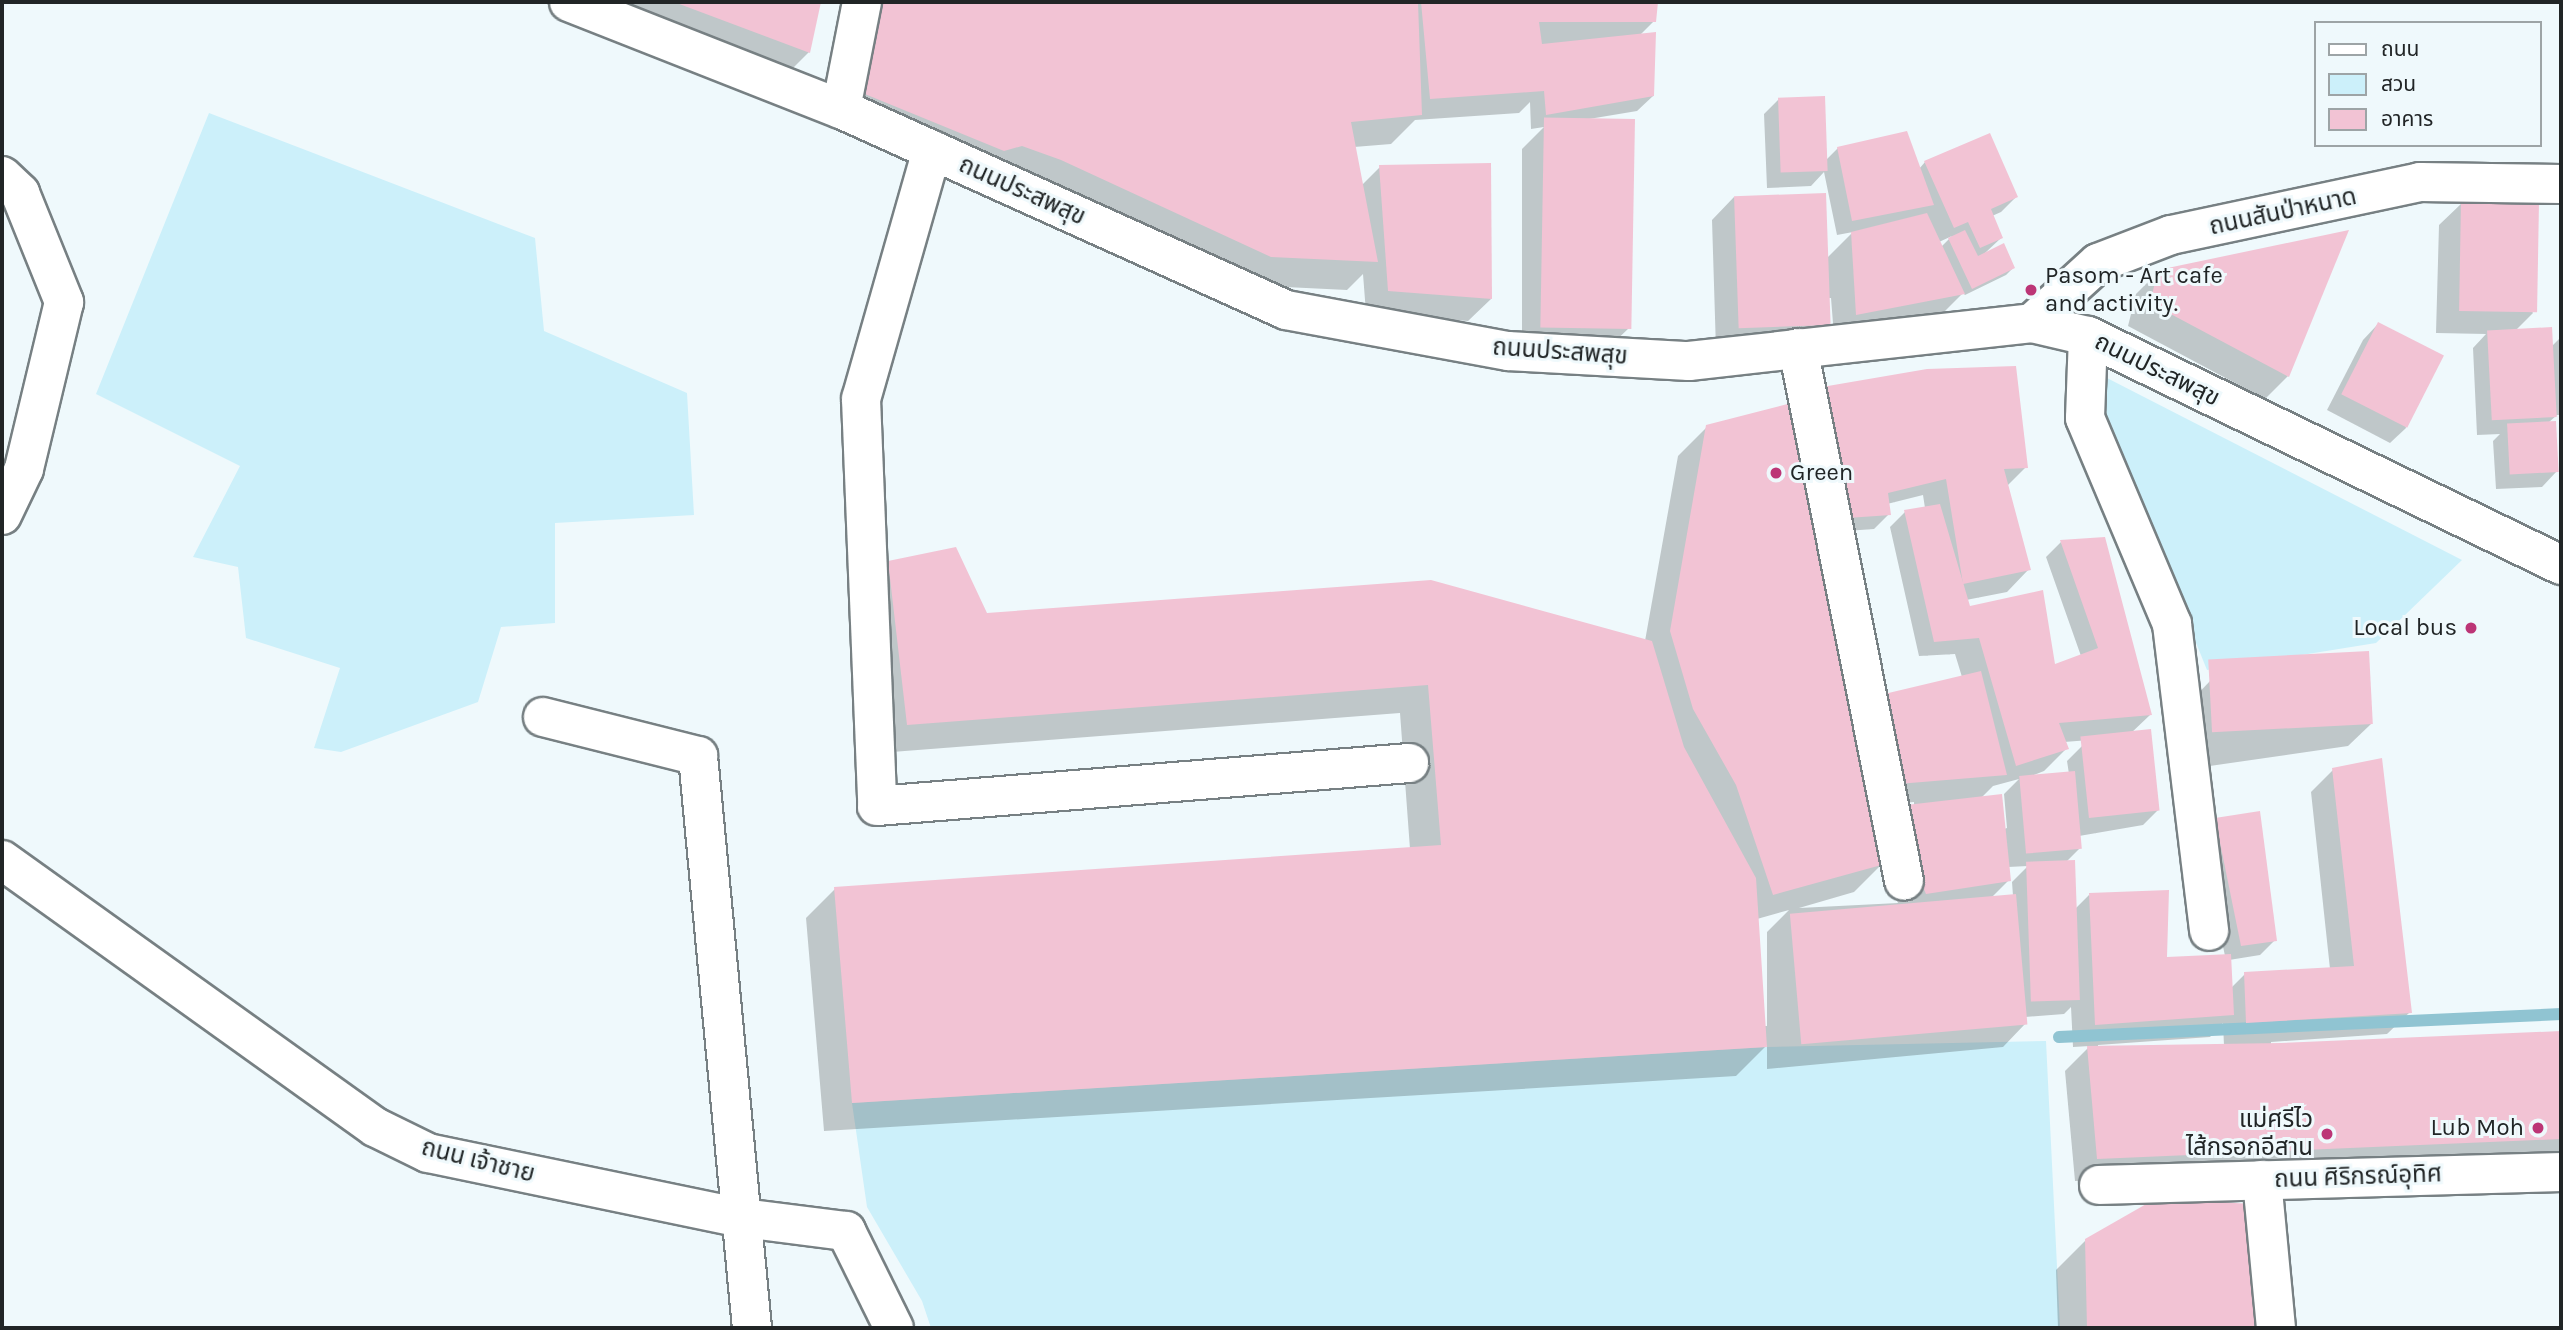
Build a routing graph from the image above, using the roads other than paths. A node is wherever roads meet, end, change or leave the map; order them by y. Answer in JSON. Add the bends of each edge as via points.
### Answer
{"nodes":[{"id":1,"x":569,"y":2,"type":"edge"},
{"id":2,"x":862,"y":2,"type":"edge"},
{"id":3,"x":841,"y":109,"type":"junction"},
{"id":4,"x":932,"y":150,"type":"junction"},
{"id":5,"x":2,"y":176,"type":"edge"},
{"id":6,"x":2561,"y":184,"type":"edge"},
{"id":7,"x":2032,"y":323,"type":"junction"},
{"id":8,"x":2088,"y":336,"type":"junction"},
{"id":9,"x":1798,"y":348,"type":"junction"},
{"id":10,"x":2,"y":515,"type":"edge"},
{"id":11,"x":2561,"y":565,"type":"edge"},
{"id":12,"x":543,"y":717,"type":"dead end"},
{"id":13,"x":1409,"y":763,"type":"dead end"},
{"id":14,"x":2,"y":860,"type":"edge"},
{"id":15,"x":1904,"y":881,"type":"dead end"},
{"id":16,"x":2209,"y":931,"type":"dead end"},
{"id":17,"x":2561,"y":1172,"type":"edge"},
{"id":18,"x":2262,"y":1180,"type":"junction"},
{"id":19,"x":2099,"y":1185,"type":"dead end"},
{"id":20,"x":743,"y":1218,"type":"junction"},
{"id":21,"x":752,"y":1328,"type":"edge"},
{"id":22,"x":894,"y":1328,"type":"edge"},
{"id":23,"x":2276,"y":1328,"type":"edge"}],
"edges":[{"from":1,"to":3,"type":"street","name":"ถนนประสพสุข"},
{"from":2,"to":3,"type":"street"},
{"from":3,"to":4,"type":"street","name":"ถนนประสพสุข"},
{"from":4,"to":9,"type":"street","name":"ถนนประสพสุข","via":[[1286,310],[1508,351],[1689,361]]},
{"from":4,"to":13,"type":"street","via":[[861,399],[877,806]]},
{"from":5,"to":10,"type":"street","via":[[20,193],[64,302],[24,469]]},
{"from":6,"to":7,"type":"street","name":"ถนนสันป่าหนาด","via":[[2420,182],[2171,235],[2098,262]]},
{"from":7,"to":8,"type":"street","name":"ถนนประสพสุข"},
{"from":7,"to":9,"type":"street","name":"ถนนประสพสุข"},
{"from":8,"to":11,"type":"street","name":"ถนนประสพสุข"},
{"from":8,"to":16,"type":"street","via":[[2085,418],[2172,624]]},
{"from":9,"to":15,"type":"street"},
{"from":12,"to":20,"type":"street","via":[[698,756]]},
{"from":14,"to":20,"type":"street","name":"ถนน เจ้าชาย","via":[[375,1126],[428,1153]]},
{"from":17,"to":18,"type":"street","name":"ถนน ศิริกรณ์อุทิศ"},
{"from":18,"to":19,"type":"street"},
{"from":18,"to":23,"type":"street","name":"ถนน ศิริกรณ์อุทิศ"},
{"from":20,"to":21,"type":"street"},
{"from":20,"to":22,"type":"street","name":"ถนน เจ้าชาย","via":[[846,1231]]}]}
